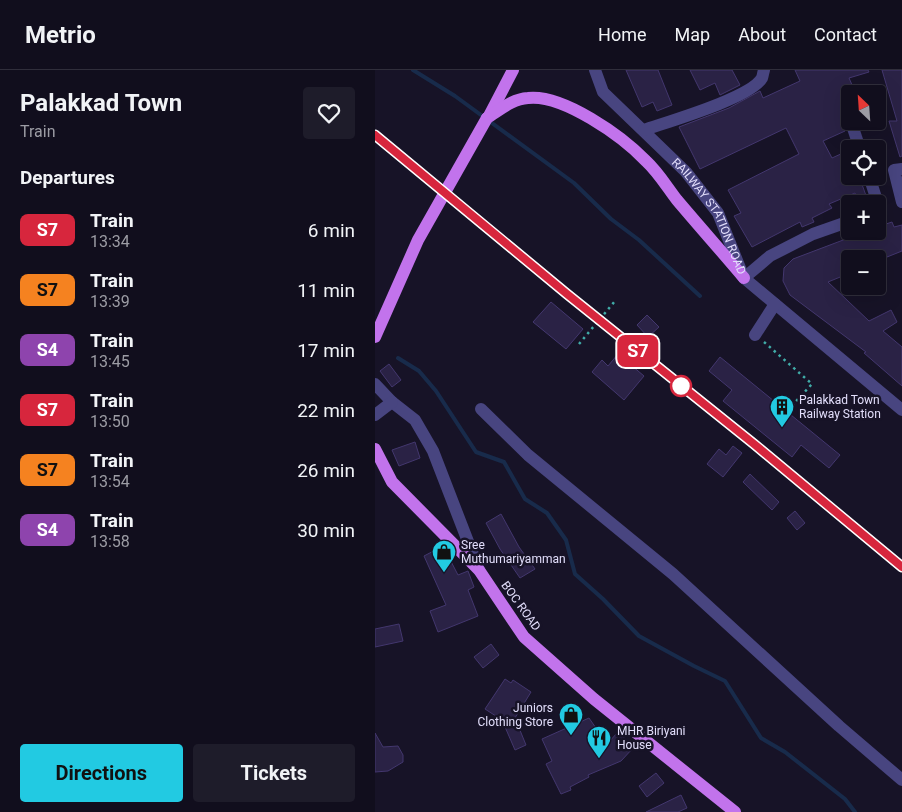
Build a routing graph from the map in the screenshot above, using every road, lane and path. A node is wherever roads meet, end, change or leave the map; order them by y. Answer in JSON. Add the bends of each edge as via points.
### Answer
{"nodes":[{"id":1,"x":513,"y":70,"type":"edge"},
{"id":2,"x":595,"y":70,"type":"edge"},
{"id":3,"x":764,"y":70,"type":"edge"},
{"id":4,"x":487,"y":118,"type":"junction"},
{"id":5,"x":644,"y":130,"type":"junction"},
{"id":6,"x":902,"y":169,"type":"edge"},
{"id":7,"x":902,"y":202,"type":"edge"},
{"id":8,"x":886,"y":208,"type":"edge"},
{"id":9,"x":841,"y":224,"type":"edge"},
{"id":10,"x":744,"y":278,"type":"junction"},
{"id":11,"x":615,"y":301,"type":"dead end"},
{"id":12,"x":775,"y":304,"type":"junction"},
{"id":13,"x":755,"y":335,"type":"joint"},
{"id":14,"x":375,"y":337,"type":"edge"},
{"id":15,"x":579,"y":344,"type":"dead end"},
{"id":16,"x":375,"y":384,"type":"edge"},
{"id":17,"x":391,"y":402,"type":"junction"},
{"id":18,"x":481,"y":409,"type":"dead end"},
{"id":19,"x":902,"y":410,"type":"edge"},
{"id":20,"x":787,"y":411,"type":"dead end"},
{"id":21,"x":375,"y":415,"type":"edge"},
{"id":22,"x":376,"y":452,"type":"edge"},
{"id":23,"x":479,"y":570,"type":"junction"},
{"id":24,"x":902,"y":780,"type":"edge"},
{"id":25,"x":735,"y":812,"type":"edge"}],
"edges":[{"from":1,"to":4,"type":"main road"},
{"from":2,"to":5,"type":"street","name":"RAILWAY STATION ROAD","via":[[603,92]]},
{"from":3,"to":5,"type":"street","via":[[761,79],[741,95]]},
{"from":4,"to":10,"type":"main road","via":[[511,102],[548,98],[593,120],[647,161]]},
{"from":4,"to":14,"type":"main road","bridge":true,"via":[[418,240]]},
{"from":5,"to":10,"type":"street","name":"RAILWAY STATION ROAD","via":[[686,172],[718,213]]},
{"from":6,"to":7,"type":"street","via":[[894,170]]},
{"from":7,"to":8,"type":"street"},
{"from":9,"to":10,"type":"street","via":[[770,256]]},
{"from":10,"to":12,"type":"street","name":"RAILWAY STATION ROAD"},
{"from":11,"to":15,"type":"path","bridge":true},
{"from":12,"to":13,"type":"street"},
{"from":12,"to":19,"type":"street","name":"RAILWAY STATION ROAD"},
{"from":13,"to":20,"type":"path","via":[[812,384]]},
{"from":16,"to":17,"type":"street","name":"BOC ROAD"},
{"from":17,"to":21,"type":"street"},
{"from":17,"to":23,"type":"street","name":"BOC ROAD","via":[[415,420],[433,451]]},
{"from":18,"to":24,"type":"street","via":[[528,455],[673,574]]},
{"from":22,"to":23,"type":"main road","via":[[392,482]]},
{"from":23,"to":25,"type":"main road","name":"BOC ROAD","via":[[524,637],[594,699]]}]}
